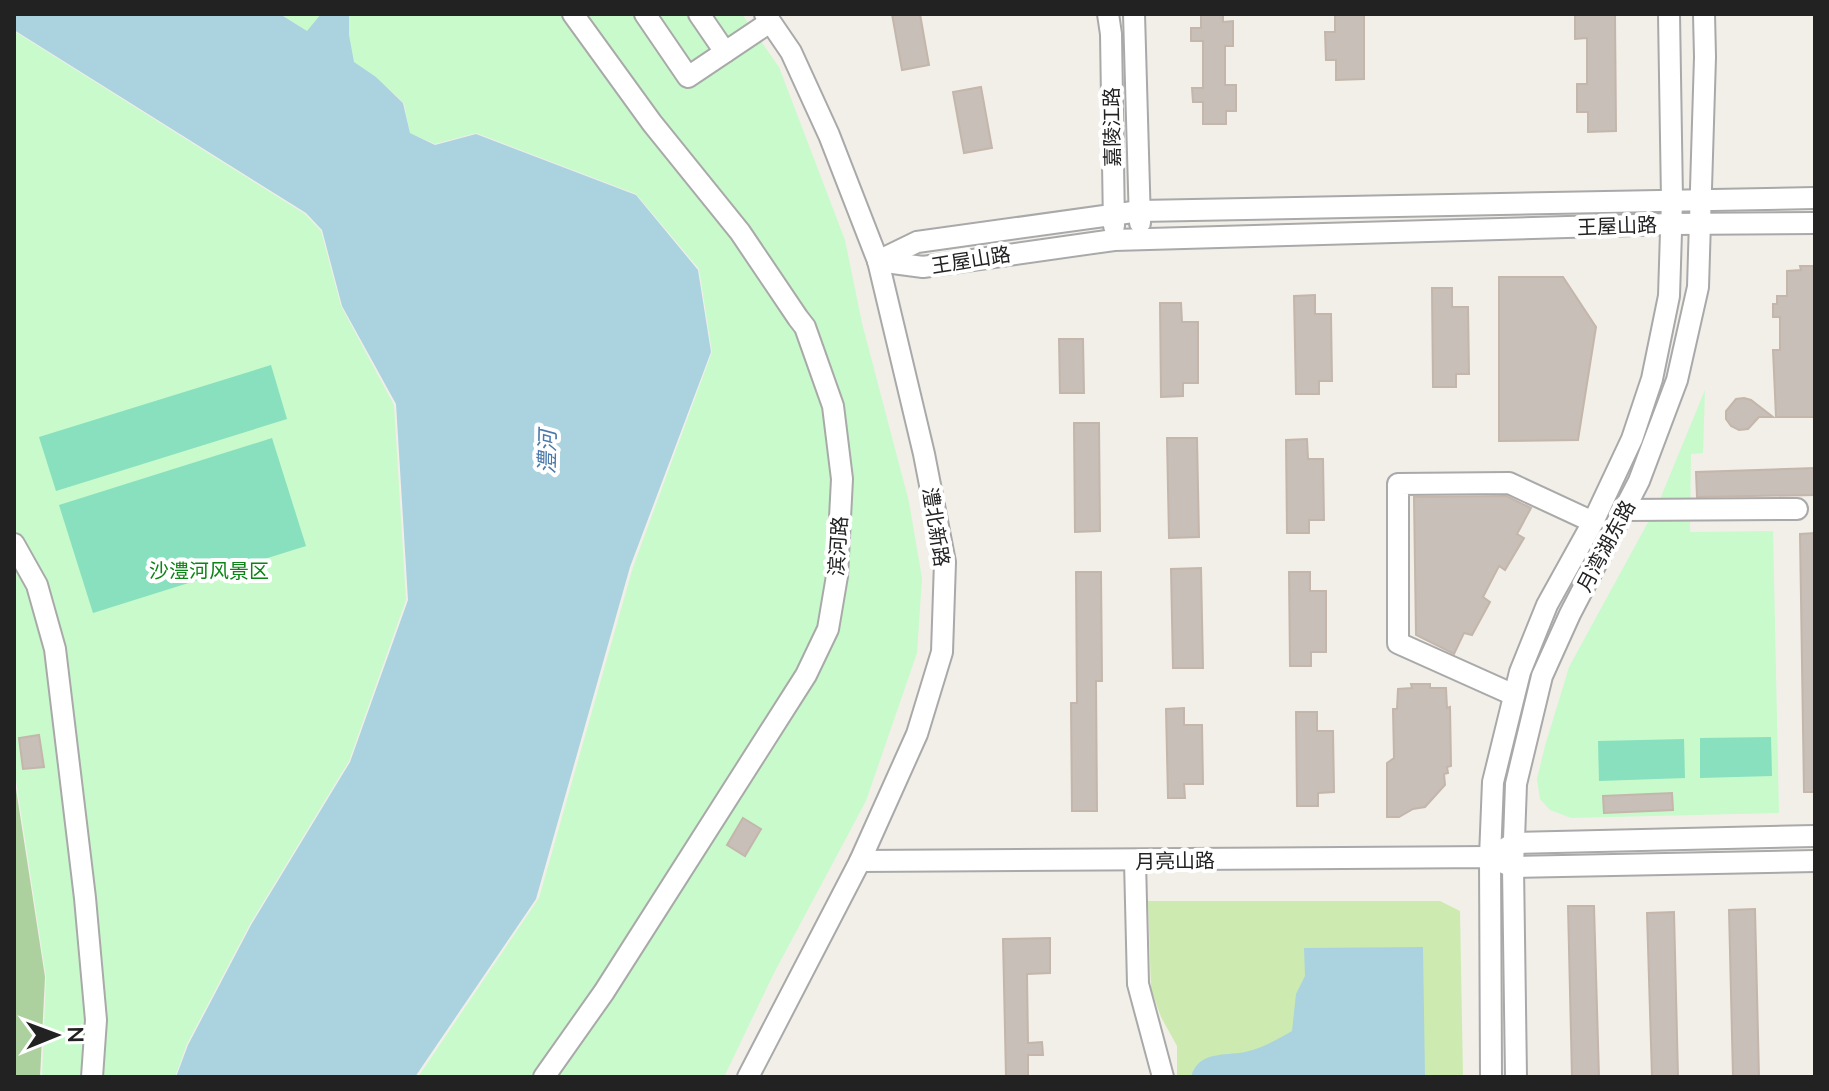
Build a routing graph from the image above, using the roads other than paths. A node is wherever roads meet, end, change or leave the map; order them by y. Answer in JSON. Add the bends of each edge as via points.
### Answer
{"nodes":[{"id":1,"x":573,"y":14,"type":"edge"},
{"id":2,"x":645,"y":14,"type":"edge"},
{"id":3,"x":699,"y":14,"type":"edge"},
{"id":4,"x":1108,"y":14,"type":"edge"},
{"id":5,"x":1134,"y":14,"type":"edge"},
{"id":6,"x":1669,"y":14,"type":"edge"},
{"id":7,"x":1704,"y":14,"type":"edge"},
{"id":8,"x":767,"y":18,"type":"edge"},
{"id":9,"x":725,"y":52,"type":"junction"},
{"id":10,"x":1815,"y":198,"type":"edge"},
{"id":11,"x":1701,"y":199,"type":"junction"},
{"id":12,"x":1672,"y":200,"type":"junction"},
{"id":13,"x":1140,"y":211,"type":"junction"},
{"id":14,"x":1113,"y":214,"type":"junction"},
{"id":15,"x":1815,"y":223,"type":"edge"},
{"id":16,"x":1671,"y":224,"type":"junction"},
{"id":17,"x":1700,"y":224,"type":"junction"},
{"id":18,"x":1140,"y":239,"type":"junction"},
{"id":19,"x":1114,"y":240,"type":"junction"},
{"id":20,"x":878,"y":261,"type":"junction"},
{"id":21,"x":1797,"y":509,"type":"dead end"},
{"id":22,"x":1624,"y":510,"type":"junction"},
{"id":23,"x":1593,"y":522,"type":"junction"},
{"id":24,"x":14,"y":544,"type":"edge"},
{"id":25,"x":1514,"y":695,"type":"junction"},
{"id":26,"x":1815,"y":836,"type":"edge"},
{"id":27,"x":1514,"y":843,"type":"junction"},
{"id":28,"x":1490,"y":857,"type":"junction"},
{"id":29,"x":860,"y":861,"type":"junction"},
{"id":30,"x":1135,"y":861,"type":"junction"},
{"id":31,"x":1815,"y":861,"type":"edge"},
{"id":32,"x":1513,"y":867,"type":"junction"},
{"id":33,"x":92,"y":1077,"type":"edge"},
{"id":34,"x":544,"y":1077,"type":"edge"},
{"id":35,"x":748,"y":1077,"type":"edge"},
{"id":36,"x":1163,"y":1077,"type":"edge"},
{"id":37,"x":1491,"y":1077,"type":"edge"},
{"id":38,"x":1516,"y":1077,"type":"edge"}],
"edges":[{"from":1,"to":34,"type":"street","name":"滨河路","via":[[740,232],[805,327],[833,406],[842,479],[831,616],[812,664],[604,992]]},
{"from":2,"to":9,"type":"street","via":[[688,77]]},
{"from":3,"to":9,"type":"street"},
{"from":4,"to":14,"type":"street","name":"嘉陵江路"},
{"from":5,"to":13,"type":"street","name":"嘉陵江路"},
{"from":6,"to":12,"type":"street","name":"月湾湖东路"},
{"from":7,"to":11,"type":"street","name":"月湾湖东路"},
{"from":8,"to":9,"type":"street"},
{"from":8,"to":20,"type":"street","name":"澧北新路","via":[[791,52],[829,135]]},
{"from":10,"to":11,"type":"street","name":"王屋山路"},
{"from":11,"to":12,"type":"street","name":"王屋山路"},
{"from":11,"to":17,"type":"street","name":"月湾湖东路"},
{"from":12,"to":13,"type":"street","name":"王屋山路"},
{"from":12,"to":16,"type":"street","name":"月湾湖东路"},
{"from":13,"to":14,"type":"street","name":"王屋山路"},
{"from":13,"to":18,"type":"street","name":"嘉陵江路"},
{"from":14,"to":19,"type":"street","name":"嘉陵江路"},
{"from":14,"to":20,"type":"street","name":"王屋山路","via":[[917,242]]},
{"from":15,"to":17,"type":"street","name":"王屋山路"},
{"from":16,"to":17,"type":"street","name":"王屋山路"},
{"from":16,"to":18,"type":"street","name":"王屋山路"},
{"from":16,"to":23,"type":"street","name":"月湾湖东路","via":[[1669,296],[1652,379],[1632,439]]},
{"from":17,"to":22,"type":"street","name":"月湾湖东路","via":[[1698,287],[1677,380]]},
{"from":18,"to":19,"type":"street","name":"王屋山路"},
{"from":19,"to":20,"type":"street","name":"王屋山路","via":[[923,267]]},
{"from":20,"to":29,"type":"street","name":"澧北新路","via":[[945,562],[942,652],[917,734]]},
{"from":21,"to":22,"type":"street"},
{"from":22,"to":27,"type":"street","name":"月湾湖东路","via":[[1542,676],[1516,784]]},
{"from":23,"to":25,"type":"street","name":"月湾湖东路","via":[[1547,605]]},
{"from":23,"to":25,"type":"street","via":[[1509,483],[1398,484],[1398,643]]},
{"from":24,"to":33,"type":"street","via":[[37,585],[55,649],[96,1020]]},
{"from":25,"to":28,"type":"street","name":"月湾湖东路","via":[[1493,782]]},
{"from":26,"to":27,"type":"street","name":"月亮山路"},
{"from":27,"to":28,"type":"street","name":"月亮山路"},
{"from":27,"to":32,"type":"street","name":"月湾湖东路"},
{"from":28,"to":30,"type":"street","name":"月亮山路"},
{"from":28,"to":32,"type":"street","name":"月亮山路"},
{"from":28,"to":37,"type":"street","name":"月湾湖东路"},
{"from":29,"to":30,"type":"street","name":"月亮山路"},
{"from":29,"to":35,"type":"street","name":"澧北新路"},
{"from":30,"to":36,"type":"street","via":[[1138,984]]},
{"from":31,"to":32,"type":"street","name":"月亮山路"},
{"from":32,"to":38,"type":"street","name":"月湾湖东路"}]}
